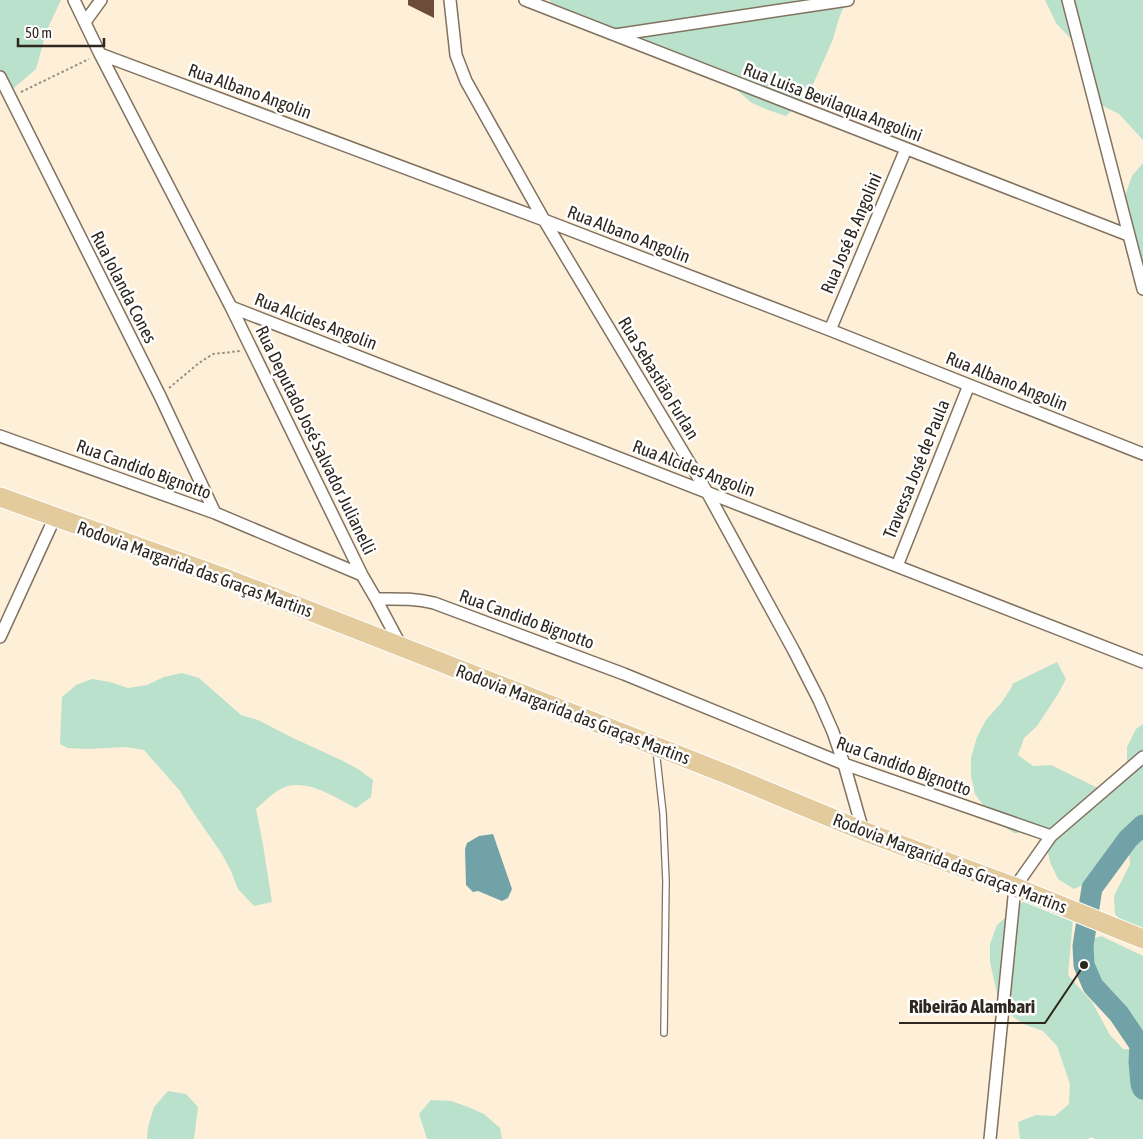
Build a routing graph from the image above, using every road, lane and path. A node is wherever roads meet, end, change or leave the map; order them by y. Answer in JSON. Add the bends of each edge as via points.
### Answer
{"nodes":[{"id":1,"x":74,"y":0,"type":"edge"},
{"id":2,"x":101,"y":0,"type":"edge"},
{"id":3,"x":450,"y":0,"type":"edge"},
{"id":4,"x":525,"y":0,"type":"edge"},
{"id":5,"x":848,"y":0,"type":"edge"},
{"id":6,"x":1068,"y":0,"type":"edge"},
{"id":7,"x":85,"y":22,"type":"junction"},
{"id":8,"x":614,"y":35,"type":"junction"},
{"id":9,"x":100,"y":54,"type":"junction"},
{"id":10,"x":0,"y":77,"type":"edge"},
{"id":11,"x":10,"y":98,"type":"junction"},
{"id":12,"x":906,"y":149,"type":"junction"},
{"id":13,"x":544,"y":220,"type":"junction"},
{"id":14,"x":1128,"y":235,"type":"junction"},
{"id":15,"x":1143,"y":289,"type":"edge"},
{"id":16,"x":232,"y":307,"type":"junction"},
{"id":17,"x":830,"y":330,"type":"junction"},
{"id":18,"x":252,"y":349,"type":"junction"},
{"id":19,"x":969,"y":385,"type":"junction"},
{"id":20,"x":160,"y":396,"type":"junction"},
{"id":21,"x":0,"y":436,"type":"edge"},
{"id":22,"x":1143,"y":454,"type":"edge"},
{"id":23,"x":707,"y":492,"type":"junction"},
{"id":24,"x":0,"y":497,"type":"edge"},
{"id":25,"x":215,"y":513,"type":"junction"},
{"id":26,"x":55,"y":517,"type":"junction"},
{"id":27,"x":897,"y":566,"type":"junction"},
{"id":28,"x":362,"y":575,"type":"junction"},
{"id":29,"x":376,"y":599,"type":"junction"},
{"id":30,"x":0,"y":637,"type":"edge"},
{"id":31,"x":402,"y":647,"type":"junction"},
{"id":32,"x":1143,"y":662,"type":"edge"},
{"id":33,"x":655,"y":746,"type":"junction"},
{"id":34,"x":1143,"y":757,"type":"edge"},
{"id":35,"x":844,"y":764,"type":"junction"},
{"id":36,"x":863,"y":831,"type":"junction"},
{"id":37,"x":1051,"y":836,"type":"junction"},
{"id":38,"x":1015,"y":888,"type":"junction"},
{"id":39,"x":1143,"y":939,"type":"edge"},
{"id":40,"x":664,"y":1033,"type":"dead end"},
{"id":41,"x":990,"y":1139,"type":"edge"}],
"edges":[{"from":1,"to":7,"type":"street","name":"Rua Deputado José Salvador Julianelli"},
{"from":2,"to":7,"type":"street"},
{"from":3,"to":13,"type":"street","name":"Rua Sebastião Furlan","via":[[456,55],[466,81]]},
{"from":4,"to":8,"type":"street","name":"Rua Luisa Bevilaqua Angolini"},
{"from":5,"to":8,"type":"street"},
{"from":6,"to":14,"type":"street"},
{"from":7,"to":9,"type":"street","name":"Rua Deputado José Salvador Julianelli"},
{"from":8,"to":12,"type":"street","name":"Rua Luisa Bevilaqua Angolini"},
{"from":9,"to":11,"type":"path"},
{"from":9,"to":13,"type":"street","name":"Rua Albano Angolin"},
{"from":9,"to":16,"type":"street","name":"Rua Deputado José Salvador Julianelli"},
{"from":10,"to":11,"type":"street","name":"Rua Iolanda Cones"},
{"from":11,"to":20,"type":"street","name":"Rua Iolanda Cones"},
{"from":12,"to":14,"type":"street","name":"Rua Luisa Bevilaqua Angolini"},
{"from":12,"to":17,"type":"street","name":"Rua José B. Angolini"},
{"from":13,"to":17,"type":"street","name":"Rua Albano Angolin"},
{"from":13,"to":23,"type":"street","name":"Rua Sebastião Furlan"},
{"from":14,"to":15,"type":"street"},
{"from":16,"to":18,"type":"street","name":"Rua Deputado José Salvador Julianelli"},
{"from":16,"to":23,"type":"street","name":"Rua Alcides Angolin"},
{"from":17,"to":19,"type":"street","name":"Rua Albano Angolin"},
{"from":18,"to":20,"type":"path","via":[[213,354]]},
{"from":18,"to":28,"type":"street","name":"Rua Deputado José Salvador Julianelli"},
{"from":19,"to":22,"type":"street","name":"Rua Albano Angolin"},
{"from":19,"to":27,"type":"street","name":"Travessa José de Paula"},
{"from":20,"to":25,"type":"street","name":"Rua Iolanda Cones"},
{"from":21,"to":25,"type":"street","name":"Rua Candido Bignotto"},
{"from":23,"to":27,"type":"street","name":"Rua Alcides Angolin"},
{"from":23,"to":35,"type":"street","name":"Rua Sebastião Furlan","via":[[811,684]]},
{"from":24,"to":26,"type":"main road","name":"Rodovia Margarida das Graças Martins"},
{"from":25,"to":28,"type":"street","name":"Rua Candido Bignotto"},
{"from":26,"to":30,"type":"street"},
{"from":26,"to":31,"type":"main road","name":"Rodovia Margarida das Graças Martins","via":[[225,578]]},
{"from":27,"to":32,"type":"street","name":"Rua Alcides Angolin"},
{"from":28,"to":29,"type":"street"},
{"from":29,"to":31,"type":"street"},
{"from":29,"to":35,"type":"street","name":"Rua Candido Bignotto","via":[[408,598],[434,603],[624,674]]},
{"from":31,"to":33,"type":"main road","name":"Rodovia Margarida das Graças Martins"},
{"from":33,"to":36,"type":"main road","name":"Rodovia Margarida das Graças Martins"},
{"from":33,"to":40,"type":"lane","via":[[664,813]]},
{"from":34,"to":37,"type":"street"},
{"from":35,"to":36,"type":"street","name":"Rua Sebastião Furlan"},
{"from":35,"to":37,"type":"street","name":"Rua Candido Bignotto"},
{"from":36,"to":38,"type":"main road","name":"Rodovia Margarida das Graças Martins"},
{"from":37,"to":38,"type":"street"},
{"from":38,"to":39,"type":"main road","name":"Rodovia Margarida das Graças Martins"},
{"from":38,"to":41,"type":"street"}]}
